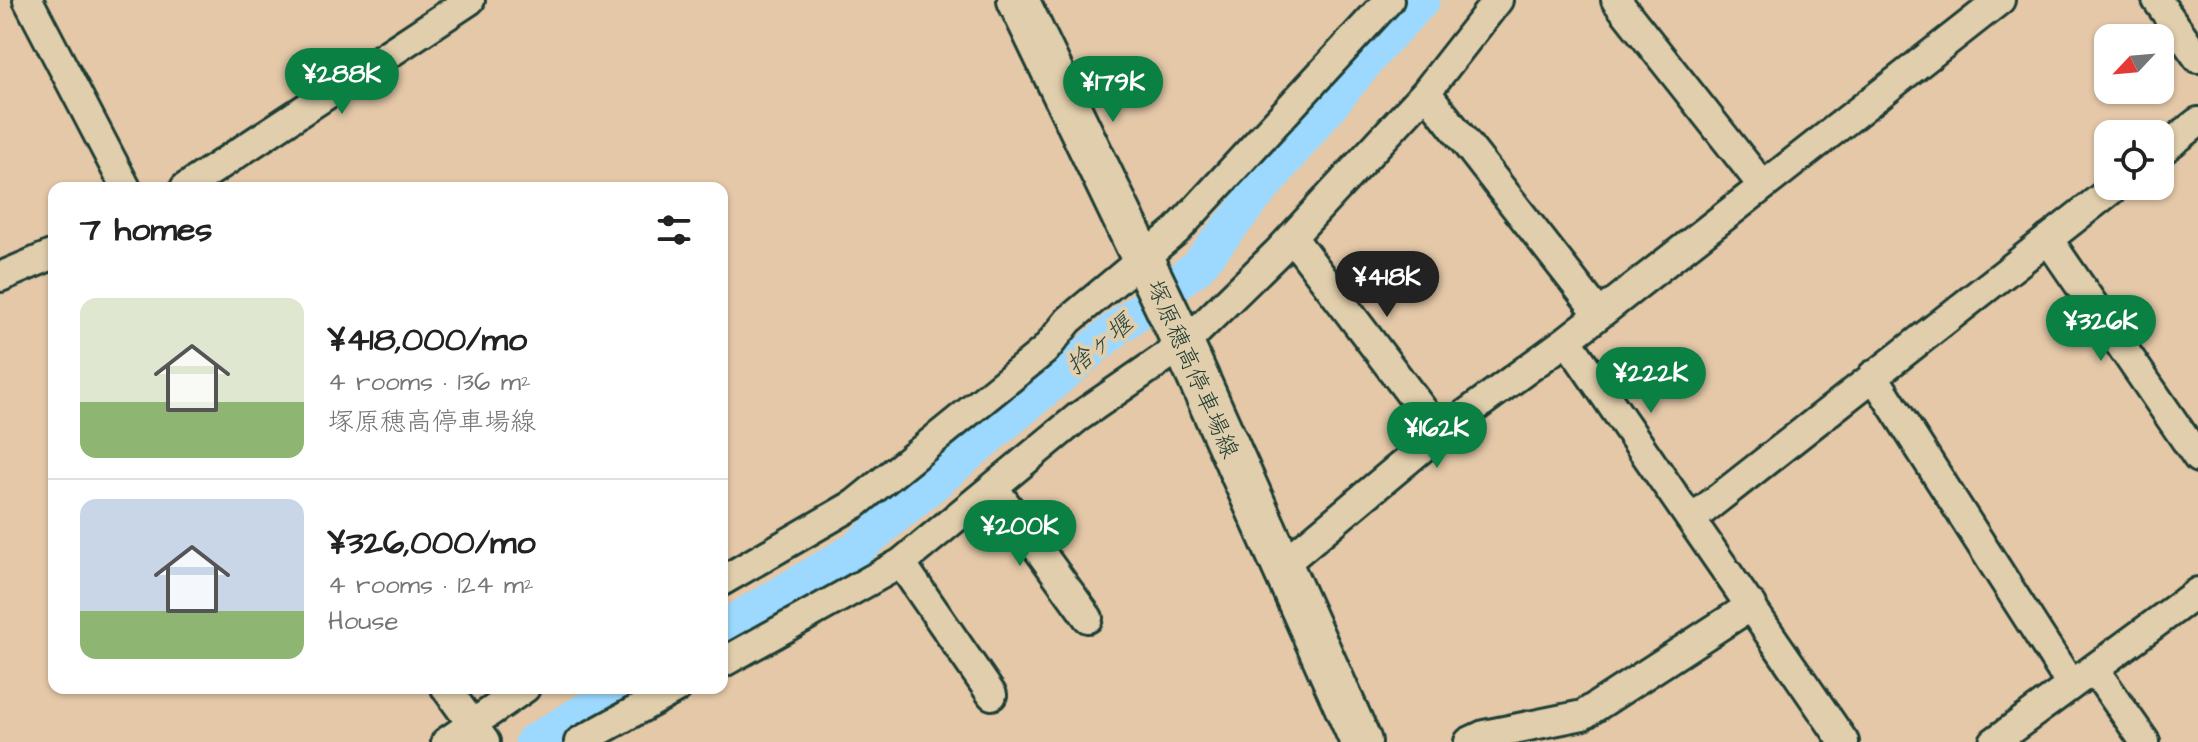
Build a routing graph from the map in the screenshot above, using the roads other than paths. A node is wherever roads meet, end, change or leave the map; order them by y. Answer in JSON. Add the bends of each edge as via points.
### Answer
{"nodes":[{"id":1,"x":28,"y":0,"type":"edge"},
{"id":2,"x":470,"y":0,"type":"edge"},
{"id":3,"x":1018,"y":0,"type":"edge"},
{"id":4,"x":1389,"y":0,"type":"edge"},
{"id":5,"x":1498,"y":0,"type":"edge"},
{"id":6,"x":1616,"y":0,"type":"edge"},
{"id":7,"x":2000,"y":0,"type":"edge"},
{"id":8,"x":2157,"y":0,"type":"edge"},
{"id":9,"x":2198,"y":58,"type":"edge"},
{"id":10,"x":1426,"y":92,"type":"junction"},
{"id":11,"x":2198,"y":122,"type":"edge"},
{"id":12,"x":2174,"y":141,"type":"edge"},
{"id":13,"x":123,"y":182,"type":"edge"},
{"id":14,"x":194,"y":182,"type":"edge"},
{"id":15,"x":1763,"y":186,"type":"junction"},
{"id":16,"x":2098,"y":200,"type":"edge"},
{"id":17,"x":1292,"y":237,"type":"junction"},
{"id":18,"x":2048,"y":239,"type":"junction"},
{"id":19,"x":48,"y":257,"type":"edge"},
{"id":20,"x":1148,"y":268,"type":"junction"},
{"id":21,"x":0,"y":277,"type":"edge"},
{"id":22,"x":1599,"y":314,"type":"junction"},
{"id":23,"x":1179,"y":335,"type":"junction"},
{"id":24,"x":1567,"y":340,"type":"junction"},
{"id":25,"x":1873,"y":375,"type":"junction"},
{"id":26,"x":1440,"y":433,"type":"junction"},
{"id":27,"x":2198,"y":458,"type":"edge"},
{"id":28,"x":994,"y":488,"type":"junction"},
{"id":29,"x":1692,"y":519,"type":"junction"},
{"id":30,"x":901,"y":563,"type":"junction"},
{"id":31,"x":1280,"y":567,"type":"junction"},
{"id":32,"x":728,"y":578,"type":"edge"},
{"id":33,"x":2198,"y":592,"type":"edge"},
{"id":34,"x":1752,"y":605,"type":"junction"},
{"id":35,"x":1088,"y":618,"type":"dead end"},
{"id":36,"x":728,"y":660,"type":"edge"},
{"id":37,"x":2094,"y":669,"type":"junction"},
{"id":38,"x":2071,"y":685,"type":"junction"},
{"id":39,"x":450,"y":694,"type":"edge"},
{"id":40,"x":519,"y":694,"type":"edge"},
{"id":41,"x":666,"y":694,"type":"edge"},
{"id":42,"x":992,"y":695,"type":"dead end"},
{"id":43,"x":478,"y":733,"type":"edge"},
{"id":44,"x":446,"y":742,"type":"edge"},
{"id":45,"x":579,"y":742,"type":"edge"},
{"id":46,"x":1361,"y":742,"type":"edge"},
{"id":47,"x":1469,"y":742,"type":"edge"},
{"id":48,"x":1844,"y":742,"type":"edge"},
{"id":49,"x":1994,"y":742,"type":"edge"},
{"id":50,"x":2145,"y":742,"type":"edge"}],
"edges":[{"from":1,"to":13,"type":"street"},
{"from":2,"to":14,"type":"street"},
{"from":3,"to":20,"type":"main road","name":"塚原穂高停車場線"},
{"from":4,"to":20,"type":"street"},
{"from":5,"to":10,"type":"street"},
{"from":6,"to":15,"type":"street"},
{"from":7,"to":15,"type":"street"},
{"from":8,"to":9,"type":"street"},
{"from":10,"to":17,"type":"street"},
{"from":10,"to":22,"type":"street"},
{"from":11,"to":12,"type":"street"},
{"from":15,"to":22,"type":"street"},
{"from":16,"to":18,"type":"street"},
{"from":17,"to":23,"type":"street"},
{"from":17,"to":26,"type":"street"},
{"from":18,"to":25,"type":"street"},
{"from":18,"to":27,"type":"street"},
{"from":19,"to":21,"type":"street"},
{"from":20,"to":23,"type":"main road","name":"塚原穂高停車場線"},
{"from":20,"to":32,"type":"street","via":[[1069,320],[1045,350],[855,504]]},
{"from":22,"to":24,"type":"street"},
{"from":23,"to":28,"type":"street"},
{"from":23,"to":31,"type":"main road","name":"塚原穂高停車場線"},
{"from":24,"to":26,"type":"street"},
{"from":24,"to":29,"type":"street"},
{"from":25,"to":29,"type":"street"},
{"from":25,"to":38,"type":"street"},
{"from":26,"to":31,"type":"street"},
{"from":28,"to":30,"type":"street"},
{"from":28,"to":35,"type":"street"},
{"from":29,"to":34,"type":"street"},
{"from":30,"to":36,"type":"street"},
{"from":30,"to":42,"type":"street"},
{"from":31,"to":46,"type":"main road","name":"塚原穂高停車場線"},
{"from":33,"to":37,"type":"street"},
{"from":34,"to":47,"type":"street","via":[[1583,715]]},
{"from":34,"to":48,"type":"street"},
{"from":37,"to":38,"type":"street"},
{"from":37,"to":50,"type":"street"},
{"from":38,"to":49,"type":"street"},
{"from":39,"to":43,"type":"street"},
{"from":40,"to":43,"type":"street"},
{"from":41,"to":45,"type":"street"},
{"from":43,"to":44,"type":"street"}]}
